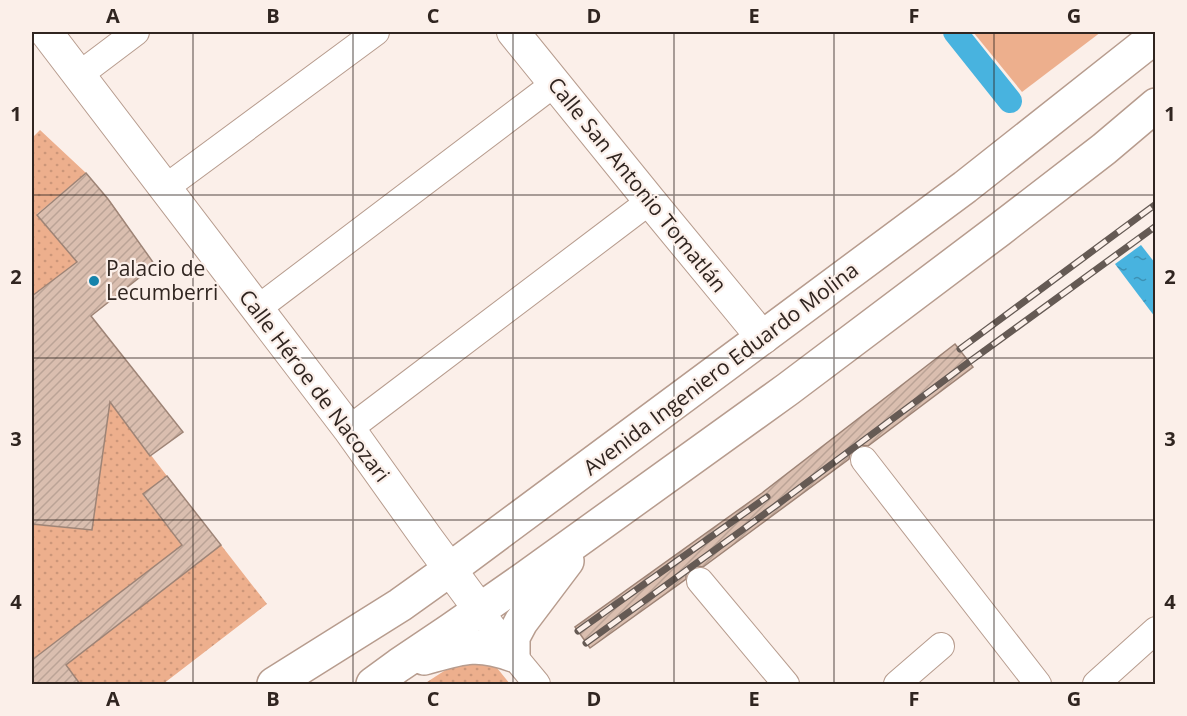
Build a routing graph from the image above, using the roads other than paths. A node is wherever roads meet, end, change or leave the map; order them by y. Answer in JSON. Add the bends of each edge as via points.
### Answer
{"nodes":[{"id":1,"x":46,"y":32,"type":"edge"},
{"id":2,"x":136,"y":32,"type":"edge"},
{"id":3,"x":376,"y":32,"type":"edge"},
{"id":4,"x":513,"y":32,"type":"edge"},
{"id":5,"x":1155,"y":36,"type":"edge"},
{"id":6,"x":79,"y":75,"type":"junction"},
{"id":7,"x":554,"y":84,"type":"junction"},
{"id":8,"x":1155,"y":105,"type":"edge"},
{"id":9,"x":165,"y":188,"type":"junction"},
{"id":10,"x":650,"y":201,"type":"junction"},
{"id":11,"x":257,"y":309,"type":"junction"},
{"id":12,"x":763,"y":338,"type":"junction"},
{"id":13,"x":349,"y":429,"type":"junction"},
{"id":14,"x":864,"y":460,"type":"dead end"},
{"id":15,"x":588,"y":533,"type":"junction"},
{"id":16,"x":449,"y":570,"type":"junction"},
{"id":17,"x":700,"y":581,"type":"dead end"},
{"id":18,"x":480,"y":610,"type":"junction"},
{"id":19,"x":1155,"y":630,"type":"edge"},
{"id":20,"x":941,"y":646,"type":"dead end"},
{"id":21,"x":513,"y":656,"type":"junction"},
{"id":22,"x":399,"y":665,"type":"junction"},
{"id":23,"x":274,"y":684,"type":"edge"},
{"id":24,"x":373,"y":684,"type":"edge"},
{"id":25,"x":537,"y":684,"type":"edge"},
{"id":26,"x":786,"y":684,"type":"edge"},
{"id":27,"x":897,"y":684,"type":"edge"},
{"id":28,"x":1038,"y":684,"type":"edge"},
{"id":29,"x":1096,"y":684,"type":"edge"}],
"edges":[{"from":1,"to":6,"type":"street","name":"Calle Héroe de Nacozari"},
{"from":2,"to":6,"type":"street"},
{"from":3,"to":9,"type":"street"},
{"from":4,"to":7,"type":"street","name":"Calle San Antonio Tomatlán"},
{"from":5,"to":12,"type":"main road","name":"Avenida Ingeniero Eduardo Molina","via":[[965,187]]},
{"from":6,"to":9,"type":"street","name":"Calle Héroe de Nacozari"},
{"from":7,"to":10,"type":"street","name":"Calle San Antonio Tomatlán"},
{"from":7,"to":11,"type":"street"},
{"from":8,"to":15,"type":"main road","via":[[999,230]]},
{"from":9,"to":11,"type":"street","name":"Calle Héroe de Nacozari"},
{"from":10,"to":12,"type":"street","name":"Calle San Antonio Tomatlán"},
{"from":10,"to":13,"type":"street"},
{"from":11,"to":13,"type":"street","name":"Calle Héroe de Nacozari"},
{"from":12,"to":16,"type":"main road","name":"Avenida Ingeniero Eduardo Molina"},
{"from":13,"to":16,"type":"street","name":"Calle Héroe de Nacozari"},
{"from":14,"to":28,"type":"street"},
{"from":15,"to":18,"type":"main road"},
{"from":15,"to":21,"type":"main road","via":[[521,622],[513,637]]},
{"from":16,"to":18,"type":"street","name":"Calle Héroe de Nacozari"},
{"from":16,"to":23,"type":"main road","name":"Avenida Ingeniero Eduardo Molina"},
{"from":17,"to":26,"type":"street"},
{"from":18,"to":21,"type":"street","name":"Calle Héroe de Nacozari"},
{"from":18,"to":22,"type":"main road"},
{"from":19,"to":29,"type":"street"},
{"from":20,"to":27,"type":"street"},
{"from":21,"to":22,"type":"main road","via":[[479,646]]},
{"from":21,"to":25,"type":"street","name":"Calle Héroe de Nacozari"},
{"from":22,"to":24,"type":"main road"}]}
